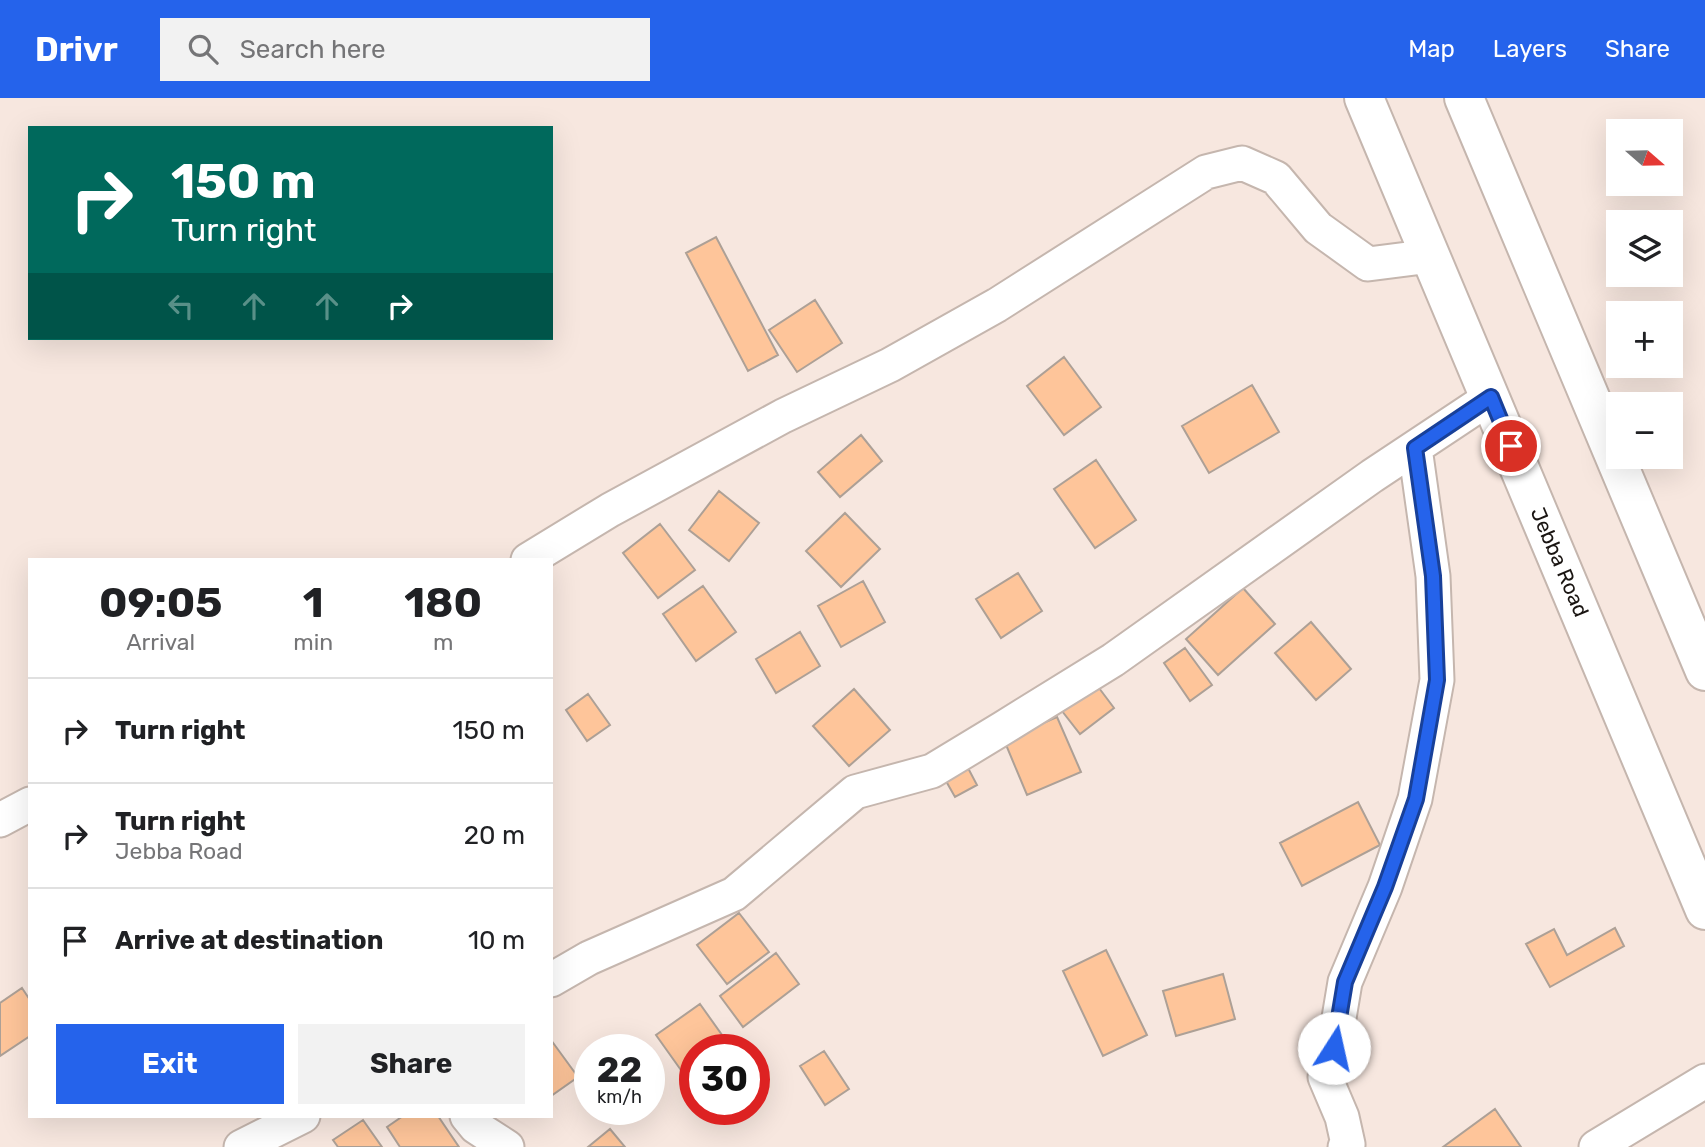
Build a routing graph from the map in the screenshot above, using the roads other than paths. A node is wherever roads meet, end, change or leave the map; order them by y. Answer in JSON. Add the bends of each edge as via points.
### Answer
{"nodes":[{"id":1,"x":1364,"y":98,"type":"edge"},
{"id":2,"x":1464,"y":98,"type":"edge"},
{"id":3,"x":1431,"y":256,"type":"junction"},
{"id":4,"x":1491,"y":397,"type":"junction"},
{"id":5,"x":1415,"y":448,"type":"junction"},
{"id":6,"x":531,"y":558,"type":"edge"},
{"id":7,"x":1705,"y":671,"type":"edge"},
{"id":8,"x":28,"y":805,"type":"edge"},
{"id":9,"x":0,"y":820,"type":"edge"},
{"id":10,"x":1705,"y":910,"type":"edge"},
{"id":11,"x":553,"y":979,"type":"edge"},
{"id":12,"x":1705,"y":1081,"type":"edge"},
{"id":13,"x":299,"y":1118,"type":"edge"},
{"id":14,"x":469,"y":1118,"type":"edge"},
{"id":15,"x":1347,"y":1146,"type":"edge"},
{"id":16,"x":241,"y":1147,"type":"edge"},
{"id":17,"x":508,"y":1147,"type":"edge"},
{"id":18,"x":1596,"y":1147,"type":"edge"}],
"edges":[{"from":1,"to":3,"type":"highway","name":"Jebba Road"},
{"from":2,"to":7,"type":"highway"},
{"from":3,"to":4,"type":"highway","name":"Jebba Road"},
{"from":3,"to":6,"type":"street","via":[[1368,264],[1318,228],[1276,178],[1242,163],[1206,172],[997,305],[890,365],[771,422]]},
{"from":4,"to":5,"type":"street"},
{"from":4,"to":10,"type":"highway","name":"Jebba Road"},
{"from":5,"to":11,"type":"street","via":[[1113,660],[1003,728],[932,771],[855,792],[734,894],[589,958]]},
{"from":5,"to":15,"type":"street","via":[[1433,576],[1437,680],[1416,799],[1345,982],[1325,1077],[1342,1117]]},
{"from":8,"to":9,"type":"street"},
{"from":12,"to":18,"type":"street"},
{"from":13,"to":16,"type":"street"},
{"from":14,"to":17,"type":"street"}]}
